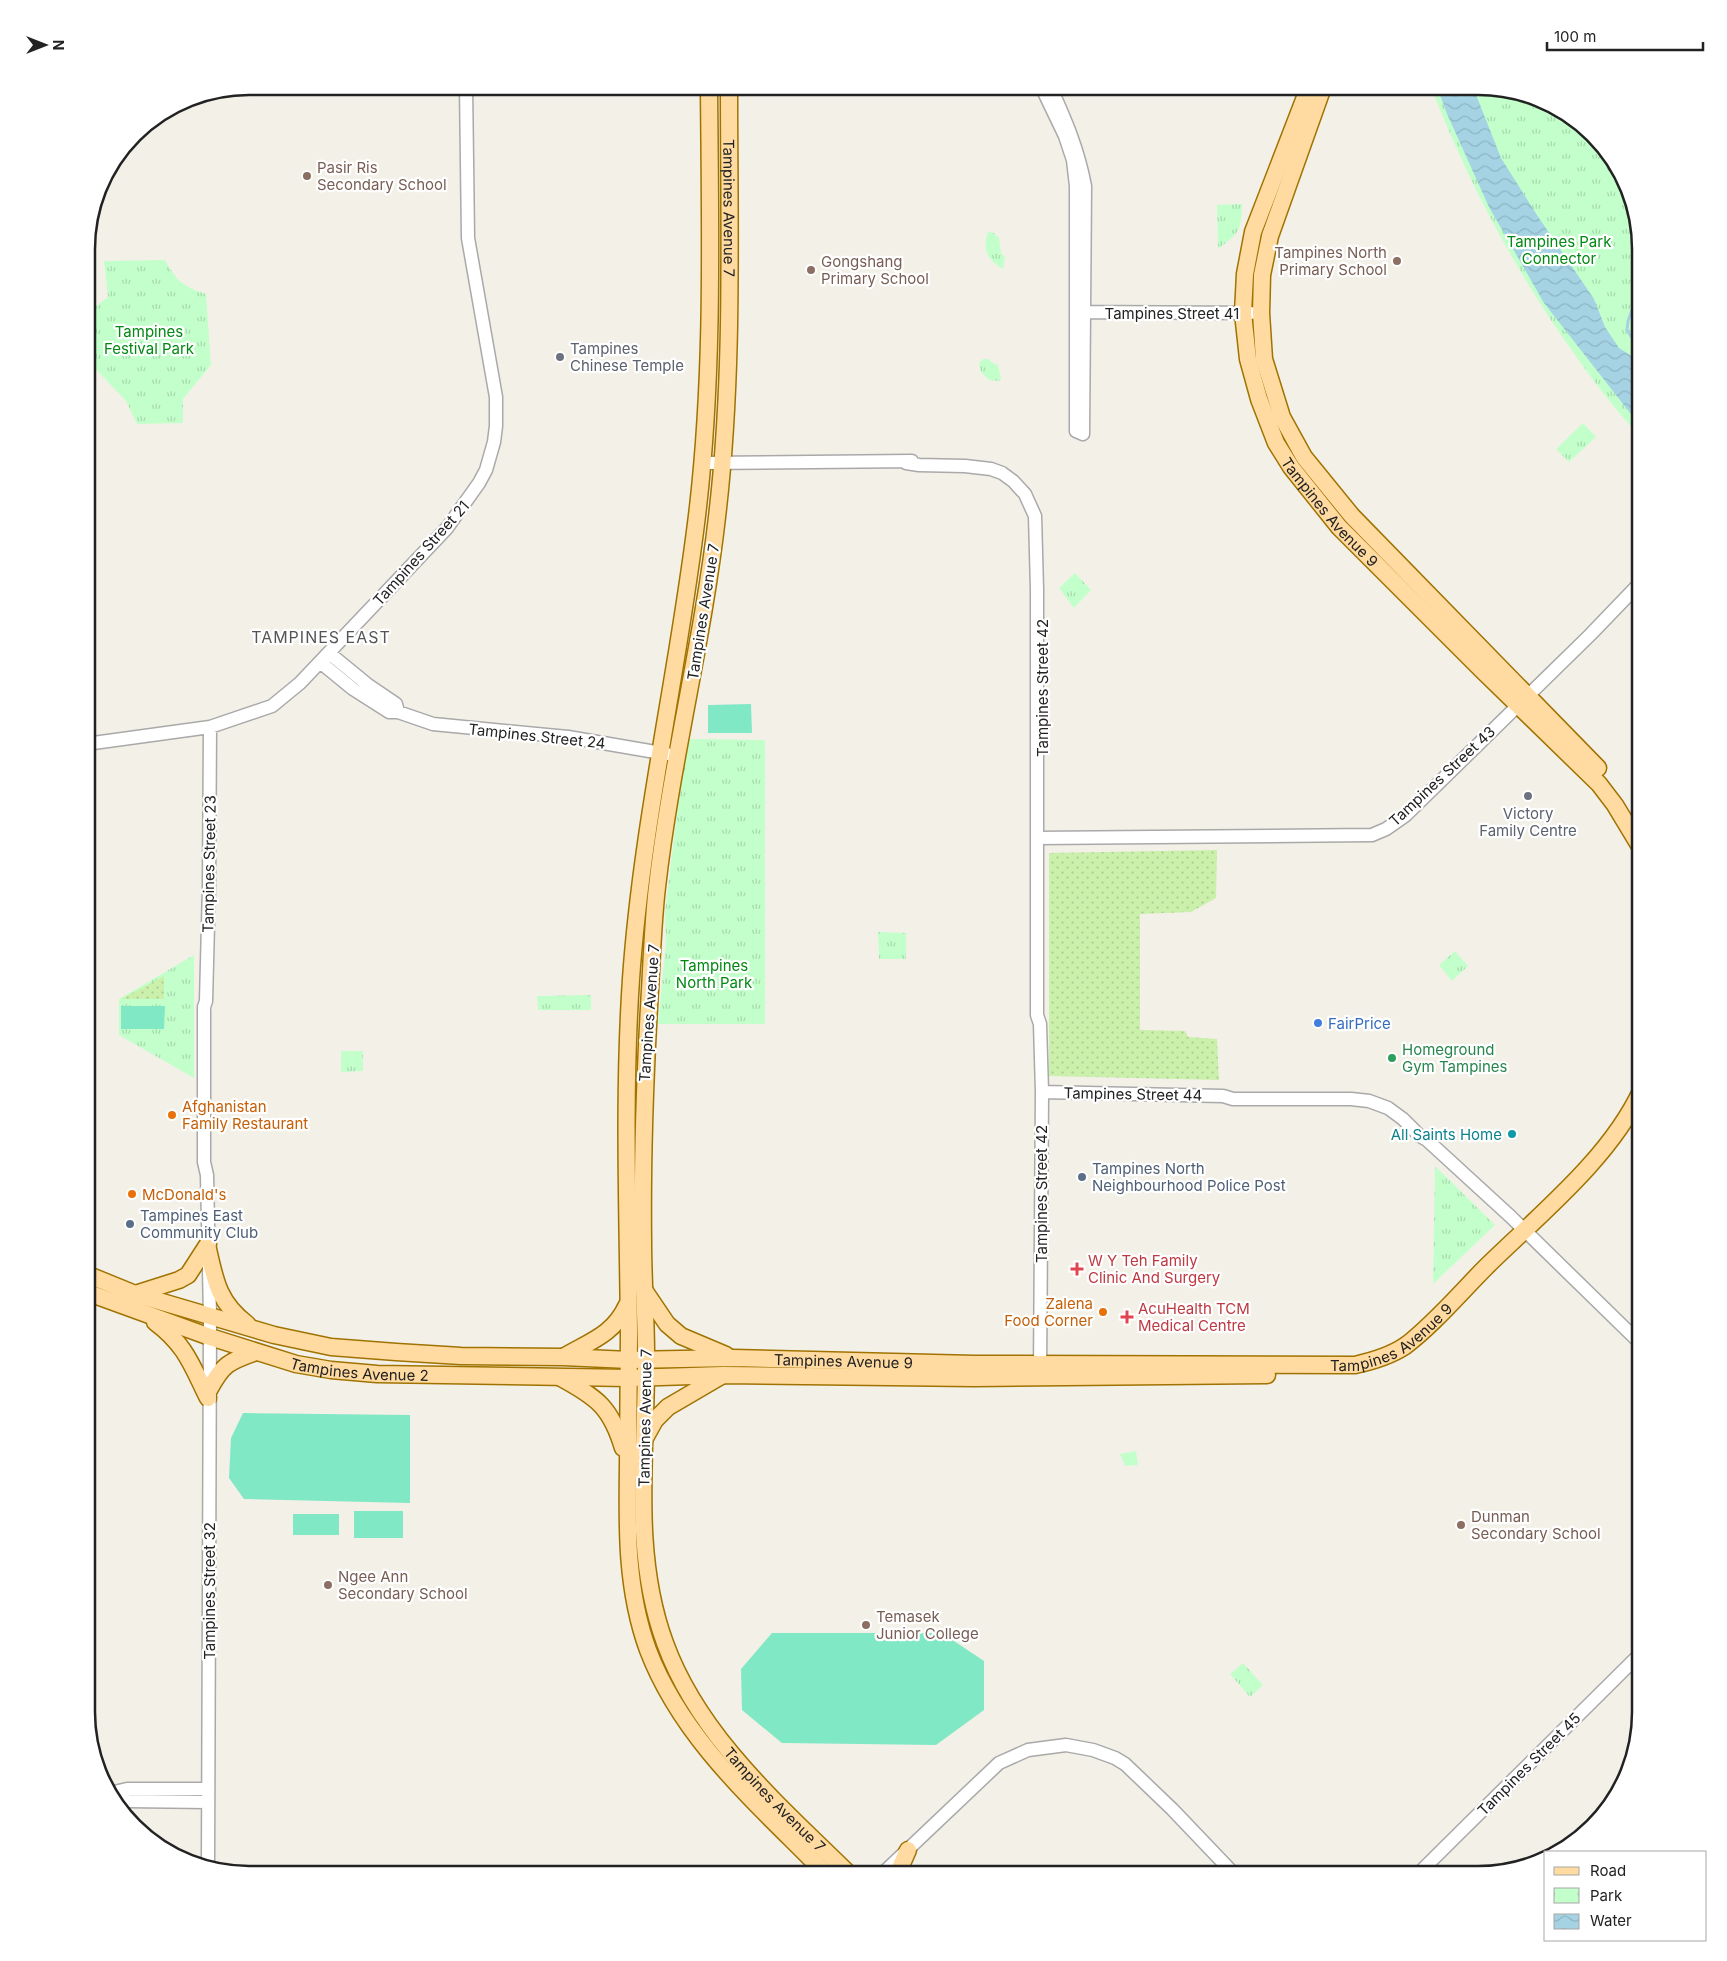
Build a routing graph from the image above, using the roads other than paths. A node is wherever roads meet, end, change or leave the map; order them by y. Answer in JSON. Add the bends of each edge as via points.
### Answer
{"nodes":[{"id":1,"x":466,"y":95,"type":"edge"},
{"id":2,"x":709,"y":95,"type":"edge"},
{"id":3,"x":729,"y":95,"type":"edge"},
{"id":4,"x":1046,"y":95,"type":"edge"},
{"id":5,"x":1053,"y":95,"type":"edge"},
{"id":6,"x":1306,"y":95,"type":"edge"},
{"id":7,"x":1321,"y":95,"type":"edge"},
{"id":8,"x":1068,"y":135,"type":"junction"},
{"id":9,"x":1080,"y":308,"type":"junction"},
{"id":10,"x":1261,"y":308,"type":"junction"},
{"id":11,"x":1243,"y":309,"type":"junction"},
{"id":12,"x":702,"y":464,"type":"junction"},
{"id":13,"x":722,"y":464,"type":"junction"},
{"id":14,"x":1632,"y":591,"type":"edge"},
{"id":15,"x":325,"y":658,"type":"junction"},
{"id":16,"x":1523,"y":700,"type":"junction"},
{"id":17,"x":210,"y":727,"type":"junction"},
{"id":18,"x":95,"y":743,"type":"edge"},
{"id":19,"x":660,"y":753,"type":"junction"},
{"id":20,"x":677,"y":755,"type":"junction"},
{"id":21,"x":1632,"y":812,"type":"edge"},
{"id":22,"x":1632,"y":831,"type":"edge"},
{"id":23,"x":1039,"y":838,"type":"junction"},
{"id":24,"x":1042,"y":1092,"type":"junction"},
{"id":25,"x":1632,"y":1108,"type":"edge"},
{"id":26,"x":1632,"y":1129,"type":"edge"},
{"id":27,"x":1528,"y":1233,"type":"junction"},
{"id":28,"x":208,"y":1246,"type":"junction"},
{"id":29,"x":95,"y":1278,"type":"edge"},
{"id":30,"x":644,"y":1290,"type":"junction"},
{"id":31,"x":135,"y":1294,"type":"junction"},
{"id":32,"x":95,"y":1295,"type":"edge"},
{"id":33,"x":628,"y":1301,"type":"junction"},
{"id":34,"x":146,"y":1314,"type":"junction"},
{"id":35,"x":210,"y":1316,"type":"junction"},
{"id":36,"x":253,"y":1329,"type":"junction"},
{"id":37,"x":1632,"y":1335,"type":"edge"},
{"id":38,"x":210,"y":1338,"type":"junction"},
{"id":39,"x":256,"y":1352,"type":"junction"},
{"id":40,"x":563,"y":1357,"type":"junction"},
{"id":41,"x":734,"y":1358,"type":"junction"},
{"id":42,"x":629,"y":1360,"type":"junction"},
{"id":43,"x":646,"y":1360,"type":"junction"},
{"id":44,"x":1040,"y":1370,"type":"junction"},
{"id":45,"x":723,"y":1375,"type":"junction"},
{"id":46,"x":559,"y":1377,"type":"junction"},
{"id":47,"x":629,"y":1378,"type":"junction"},
{"id":48,"x":646,"y":1378,"type":"junction"},
{"id":49,"x":208,"y":1394,"type":"junction"},
{"id":50,"x":644,"y":1440,"type":"junction"},
{"id":51,"x":628,"y":1465,"type":"junction"},
{"id":52,"x":1632,"y":1662,"type":"edge"},
{"id":53,"x":117,"y":1791,"type":"edge"},
{"id":54,"x":208,"y":1795,"type":"junction"},
{"id":55,"x":123,"y":1800,"type":"edge"},
{"id":56,"x":908,"y":1850,"type":"junction"},
{"id":57,"x":208,"y":1861,"type":"edge"},
{"id":58,"x":818,"y":1866,"type":"edge"},
{"id":59,"x":841,"y":1866,"type":"edge"},
{"id":60,"x":891,"y":1866,"type":"edge"},
{"id":61,"x":901,"y":1866,"type":"edge"},
{"id":62,"x":1226,"y":1866,"type":"edge"},
{"id":63,"x":1426,"y":1866,"type":"edge"}],
"edges":[{"from":1,"to":15,"type":"street","name":"Tampines Street 21","via":[[468,238],[496,397],[491,456],[479,483],[447,528]]},
{"from":2,"to":12,"type":"main road","name":"Tampines Avenue 7","via":[[710,284]]},
{"from":3,"to":13,"type":"main road","name":"Tampines Avenue 7","via":[[729,336]]},
{"from":4,"to":8,"type":"street","name":"Tampines Street 41"},
{"from":5,"to":8,"type":"street","name":"Tampines Street 41"},
{"from":6,"to":11,"type":"main road","name":"Tampines Avenue 9","via":[[1253,232],[1245,274]]},
{"from":7,"to":10,"type":"main road","name":"Tampines Avenue 9","via":[[1270,236],[1262,275]]},
{"from":8,"to":9,"type":"street","name":"Tampines Street 41","via":[[1076,186]]},
{"from":9,"to":9,"type":"street","name":"Tampines Street 41","via":[[1083,434],[1076,431]]},
{"from":9,"to":11,"type":"street","name":"Tampines Street 41"},
{"from":10,"to":11,"type":"street","name":"Tampines Street 41"},
{"from":10,"to":16,"type":"main road","name":"Tampines Avenue 9","via":[[1264,359],[1282,417],[1304,457],[1352,516]]},
{"from":11,"to":16,"type":"main road","name":"Tampines Avenue 9","via":[[1248,360],[1259,399],[1276,443],[1291,467],[1339,527]]},
{"from":12,"to":13,"type":"street","name":"Tampines Street 42"},
{"from":12,"to":19,"type":"main road","name":"Tampines Avenue 7","via":[[692,558]]},
{"from":13,"to":20,"type":"main road","name":"Tampines Avenue 7","via":[[694,675]]},
{"from":13,"to":23,"type":"street","name":"Tampines Street 42","via":[[906,463],[965,459],[997,462],[1012,469],[1029,485],[1037,498],[1042,528]]},
{"from":14,"to":16,"type":"street","name":"Tampines Street 43"},
{"from":15,"to":17,"type":"street","name":"Tampines Street 21","via":[[272,706]]},
{"from":15,"to":19,"type":"street","name":"Tampines Street 24","via":[[396,704],[398,712],[433,724],[568,737]]},
{"from":16,"to":21,"type":"main road","name":"Tampines Avenue 9","via":[[1612,784]]},
{"from":16,"to":22,"type":"main road","name":"Tampines Avenue 9","via":[[1599,784]]},
{"from":16,"to":23,"type":"street","name":"Tampines Street 43","via":[[1406,815],[1372,835]]},
{"from":17,"to":18,"type":"street","name":"Tampines Street 21"},
{"from":17,"to":28,"type":"street","name":"Tampines Street 23","via":[[206,1000],[210,1007],[204,1162]]},
{"from":19,"to":20,"type":"street","name":"Tampines Street 24"},
{"from":19,"to":33,"type":"main road","name":"Tampines Avenue 7","via":[[631,983],[625,1132]]},
{"from":20,"to":30,"type":"main road","name":"Tampines Avenue 7","via":[[657,887],[645,1066]]},
{"from":23,"to":24,"type":"street","name":"Tampines Street 42"},
{"from":24,"to":27,"type":"street","name":"Tampines Street 44","via":[[1224,1096],[1234,1091],[1372,1094],[1409,1114],[1425,1132],[1427,1140]]},
{"from":24,"to":44,"type":"street","name":"Tampines Street 42"},
{"from":25,"to":27,"type":"main road","name":"Tampines Avenue 9","via":[[1615,1136]]},
{"from":26,"to":27,"type":"main road","name":"Tampines Avenue 9","via":[[1610,1156]]},
{"from":27,"to":37,"type":"street"},
{"from":27,"to":44,"type":"main road","name":"Tampines Avenue 9","via":[[1415,1338],[1376,1360],[1355,1365]]},
{"from":28,"to":31,"type":"main road","via":[[188,1275]]},
{"from":28,"to":35,"type":"street","name":"Tampines Street 23"},
{"from":28,"to":36,"type":"main road","via":[[215,1281],[224,1302]]},
{"from":29,"to":31,"type":"main road","name":"Tampines Avenue 2"},
{"from":30,"to":41,"type":"main road","via":[[667,1324],[681,1336]]},
{"from":30,"to":43,"type":"main road","name":"Tampines Avenue 7"},
{"from":31,"to":35,"type":"main road","name":"Tampines Avenue 2"},
{"from":32,"to":34,"type":"main road","name":"Tampines Avenue 2"},
{"from":33,"to":40,"type":"main road","via":[[617,1323],[589,1344]]},
{"from":33,"to":42,"type":"main road","name":"Tampines Avenue 7"},
{"from":34,"to":38,"type":"main road","name":"Tampines Avenue 2"},
{"from":34,"to":49,"type":"main road","via":[[166,1330],[188,1355]]},
{"from":35,"to":36,"type":"main road","name":"Tampines Avenue 2"},
{"from":35,"to":38,"type":"street","name":"Tampines Street 32"},
{"from":36,"to":40,"type":"main road","name":"Tampines Avenue 2","via":[[331,1347],[461,1356]]},
{"from":38,"to":39,"type":"main road","name":"Tampines Avenue 2"},
{"from":38,"to":49,"type":"street","name":"Tampines Street 32"},
{"from":39,"to":46,"type":"main road","name":"Tampines Avenue 2","via":[[331,1370],[394,1375]]},
{"from":39,"to":49,"type":"main road","via":[[219,1370]]},
{"from":40,"to":42,"type":"main road","name":"Tampines Avenue 2"},
{"from":41,"to":43,"type":"main road","name":"Tampines Avenue 9"},
{"from":41,"to":44,"type":"main road","name":"Tampines Avenue 9"},
{"from":42,"to":43,"type":"main road","name":"Tampines Avenue 2"},
{"from":42,"to":47,"type":"main road","name":"Tampines Avenue 7"},
{"from":43,"to":48,"type":"main road","name":"Tampines Avenue 7"},
{"from":44,"to":45,"type":"main road","name":"Tampines Avenue 9","via":[[974,1378]]},
{"from":45,"to":48,"type":"main road","name":"Tampines Avenue 9"},
{"from":45,"to":50,"type":"main road","via":[[668,1407],[655,1420]]},
{"from":46,"to":47,"type":"main road","name":"Tampines Avenue 2"},
{"from":46,"to":51,"type":"main road","via":[[597,1401],[612,1417]]},
{"from":47,"to":48,"type":"main road","name":"Tampines Avenue 2"},
{"from":47,"to":51,"type":"main road","name":"Tampines Avenue 7"},
{"from":48,"to":50,"type":"main road","name":"Tampines Avenue 7"},
{"from":49,"to":54,"type":"street","name":"Tampines Street 32"},
{"from":50,"to":59,"type":"main road","name":"Tampines Avenue 7","via":[[644,1540],[648,1577],[653,1606],[670,1659],[692,1701],[716,1735],[754,1779]]},
{"from":51,"to":58,"type":"main road","name":"Tampines Avenue 7","via":[[627,1534],[635,1608],[661,1682],[676,1709],[720,1767]]},
{"from":52,"to":63,"type":"street","name":"Tampines Street 45"},
{"from":53,"to":54,"type":"street","via":[[127,1789]]},
{"from":54,"to":55,"type":"street"},
{"from":54,"to":57,"type":"street","name":"Tampines Street 32"},
{"from":56,"to":60,"type":"street"},
{"from":56,"to":61,"type":"main road"},
{"from":56,"to":62,"type":"street","via":[[999,1762],[1028,1750],[1066,1745],[1099,1752],[1125,1764]]}]}
